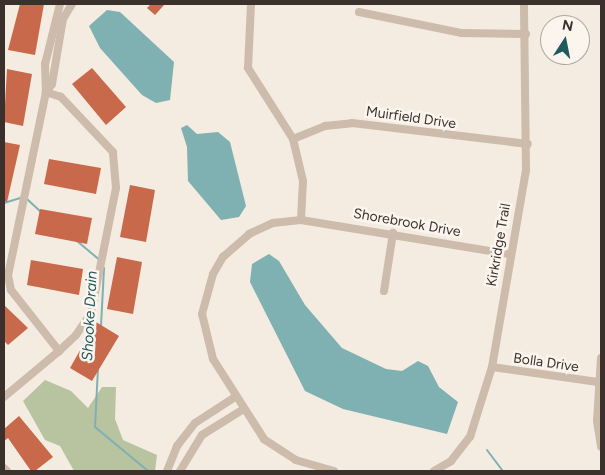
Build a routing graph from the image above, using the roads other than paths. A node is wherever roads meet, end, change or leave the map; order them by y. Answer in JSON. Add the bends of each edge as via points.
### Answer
{"nodes":[{"id":1,"x":251,"y":4,"type":"edge"},
{"id":2,"x":524,"y":4,"type":"edge"},
{"id":3,"x":65,"y":5,"type":"edge"},
{"id":4,"x":359,"y":12,"type":"dead end"},
{"id":5,"x":526,"y":34,"type":"junction"},
{"id":6,"x":45,"y":64,"type":"junction"},
{"id":7,"x":56,"y":65,"type":"junction"},
{"id":8,"x":46,"y":92,"type":"junction"},
{"id":9,"x":293,"y":139,"type":"junction"},
{"id":10,"x":528,"y":144,"type":"junction"},
{"id":11,"x":301,"y":220,"type":"junction"},
{"id":12,"x":393,"y":233,"type":"junction"},
{"id":13,"x":509,"y":254,"type":"junction"},
{"id":14,"x":384,"y":292,"type":"dead end"},
{"id":15,"x":59,"y":351,"type":"junction"},
{"id":16,"x":601,"y":358,"type":"edge"},
{"id":17,"x":492,"y":367,"type":"junction"},
{"id":18,"x":598,"y":382,"type":"junction"},
{"id":19,"x":4,"y":397,"type":"edge"},
{"id":20,"x":235,"y":397,"type":"junction"},
{"id":21,"x":242,"y":410,"type":"junction"},
{"id":22,"x":182,"y":438,"type":"junction"},
{"id":23,"x":193,"y":445,"type":"junction"},
{"id":24,"x":601,"y":447,"type":"edge"},
{"id":25,"x":4,"y":468,"type":"edge"},
{"id":26,"x":7,"y":471,"type":"edge"},
{"id":27,"x":167,"y":471,"type":"edge"},
{"id":28,"x":180,"y":471,"type":"edge"},
{"id":29,"x":334,"y":471,"type":"edge"},
{"id":30,"x":434,"y":471,"type":"edge"}],
"edges":[{"from":1,"to":9,"type":"street","via":[[248,68]]},
{"from":2,"to":5,"type":"street","name":"Kirkridge Trail"},
{"from":3,"to":6,"type":"street"},
{"from":3,"to":7,"type":"street"},
{"from":4,"to":5,"type":"street","via":[[461,33]]},
{"from":5,"to":10,"type":"street","name":"Kirkridge Trail"},
{"from":6,"to":7,"type":"street"},
{"from":6,"to":8,"type":"street"},
{"from":7,"to":8,"type":"street"},
{"from":8,"to":15,"type":"street","via":[[8,275],[11,290]]},
{"from":8,"to":15,"type":"street","via":[[61,97],[87,123],[113,152],[118,168],[104,264],[91,313]]},
{"from":9,"to":10,"type":"street","name":"Muirfield Drive","via":[[325,126],[352,123]]},
{"from":9,"to":11,"type":"street","via":[[303,181]]},
{"from":10,"to":13,"type":"street","name":"Kirkridge Trail"},
{"from":11,"to":12,"type":"street","name":"Shorebrook Drive"},
{"from":11,"to":20,"type":"street","name":"Shorebrook Drive","via":[[273,223],[249,234],[223,257],[213,274],[204,304],[204,331]]},
{"from":12,"to":13,"type":"street","name":"Shorebrook Drive"},
{"from":12,"to":14,"type":"street"},
{"from":13,"to":17,"type":"street","name":"Kirkridge Trail"},
{"from":15,"to":19,"type":"street"},
{"from":16,"to":18,"type":"street"},
{"from":17,"to":18,"type":"street","name":"Bolla Drive"},
{"from":17,"to":30,"type":"street","name":"Kirkridge Trail","via":[[470,437],[451,460]]},
{"from":18,"to":24,"type":"street"},
{"from":20,"to":21,"type":"street","name":"Shorebrook Drive"},
{"from":20,"to":22,"type":"street","via":[[195,423]]},
{"from":21,"to":23,"type":"street","via":[[208,430]]},
{"from":21,"to":29,"type":"street","name":"Shorebrook Drive","via":[[264,439],[285,455]]},
{"from":22,"to":23,"type":"street"},
{"from":22,"to":27,"type":"street"},
{"from":23,"to":28,"type":"street"},
{"from":25,"to":26,"type":"street"}]}
